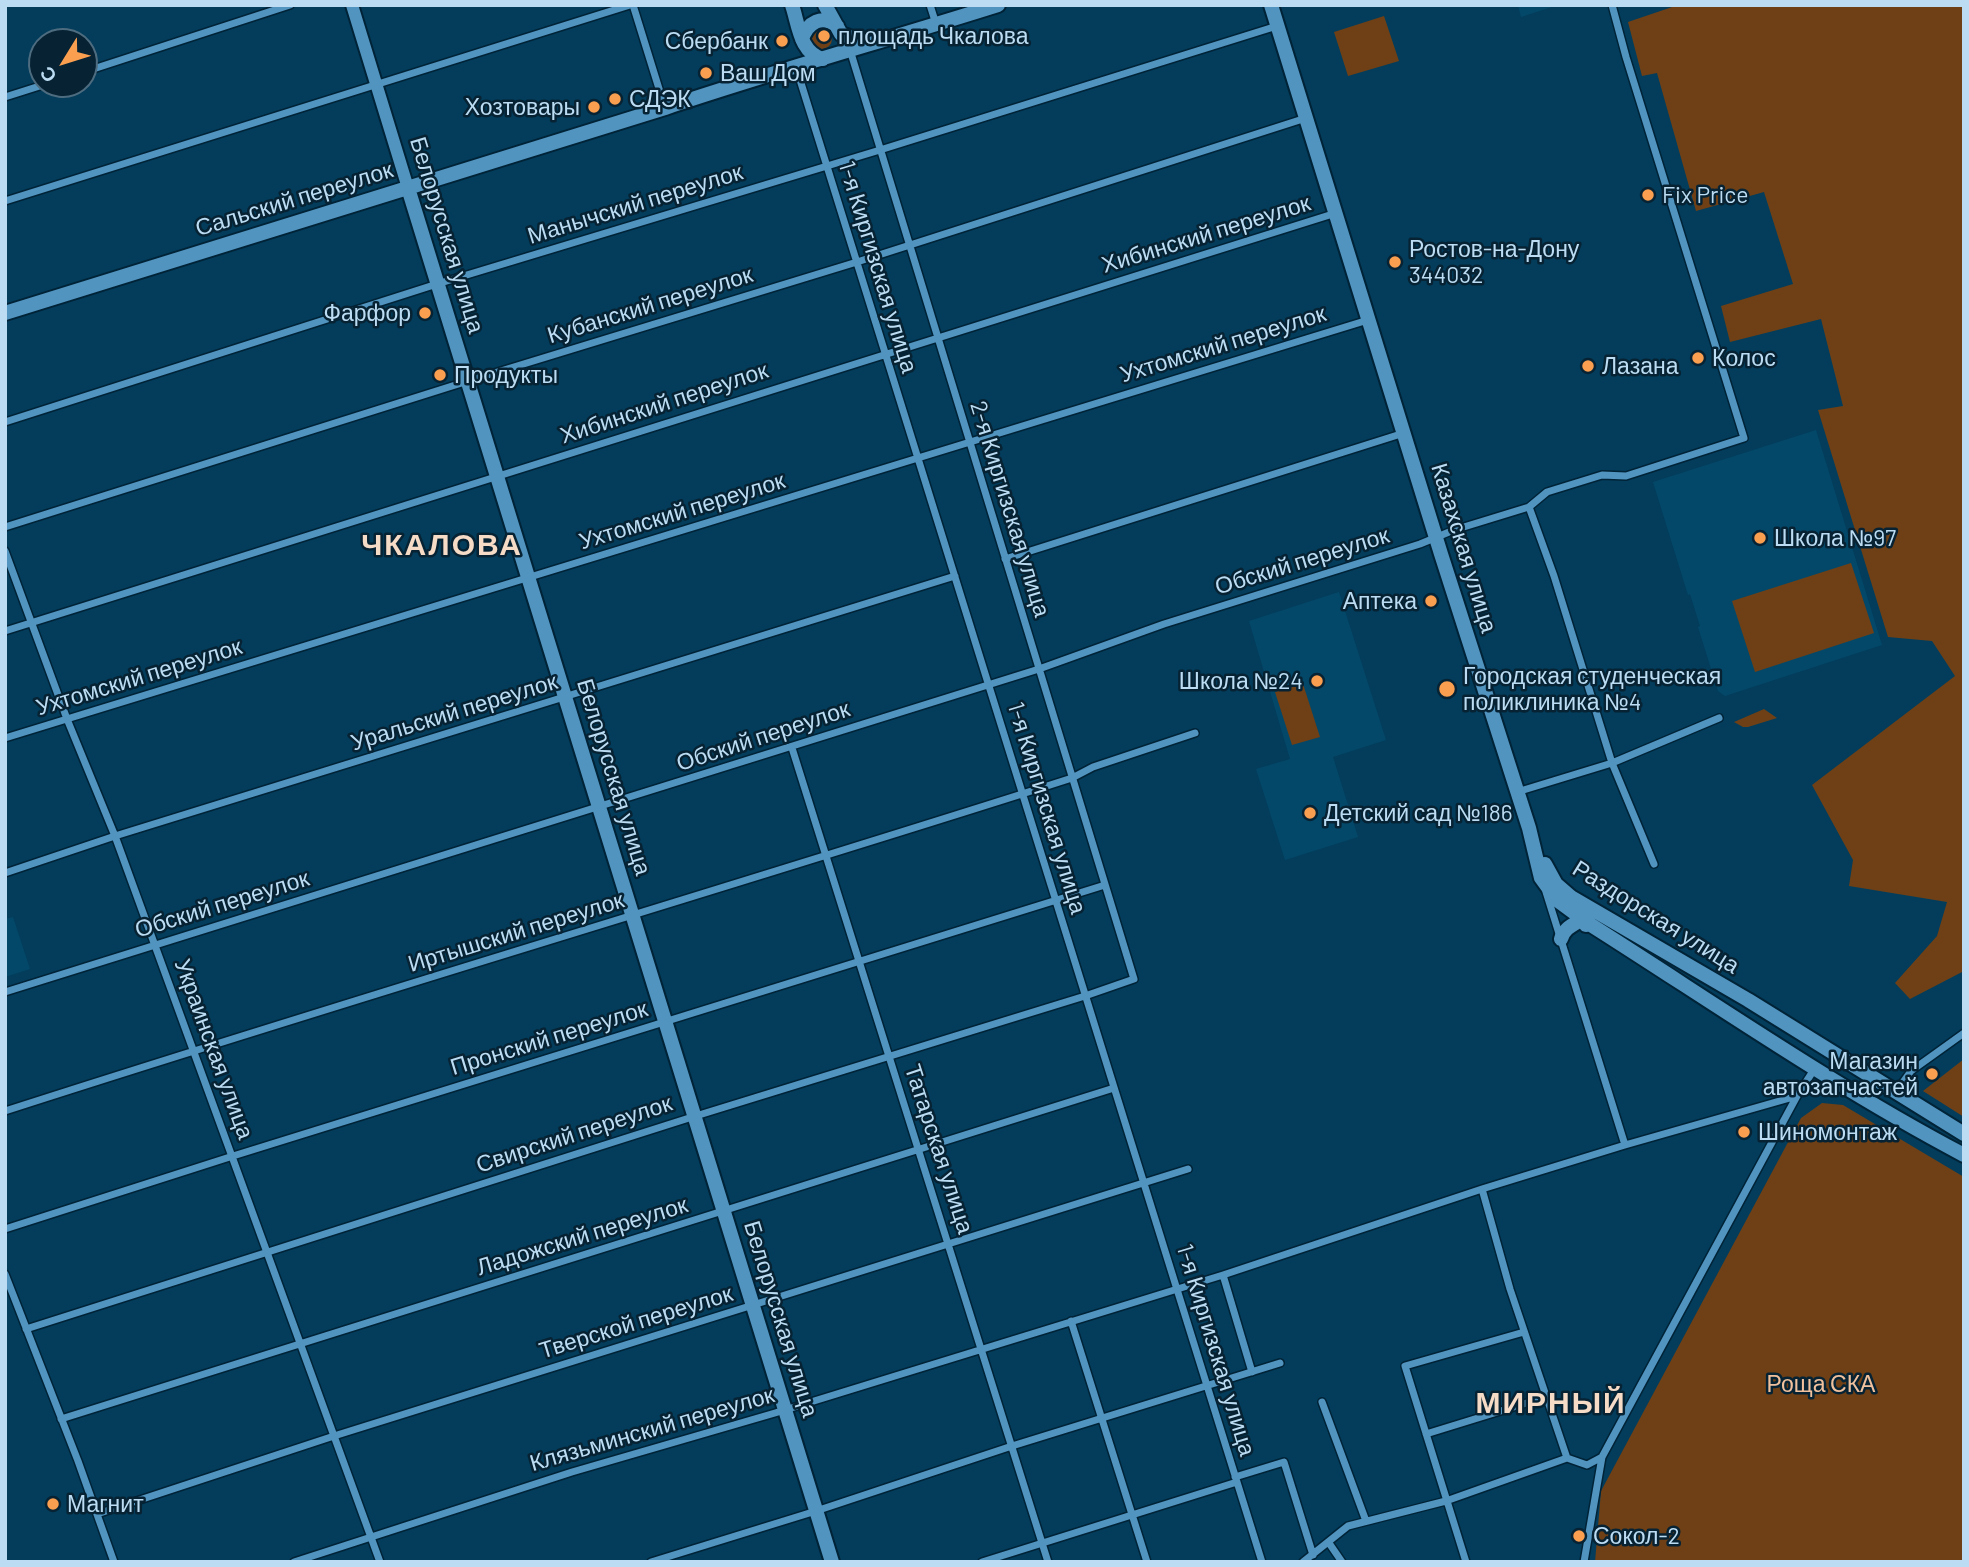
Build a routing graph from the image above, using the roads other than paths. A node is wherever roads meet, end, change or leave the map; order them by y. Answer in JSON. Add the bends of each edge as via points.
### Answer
{"nodes":[{"id":1,"x":290,"y":5,"type":"edge"},
{"id":2,"x":352,"y":5,"type":"edge"},
{"id":3,"x":631,"y":5,"type":"edge"},
{"id":4,"x":792,"y":5,"type":"edge"},
{"id":5,"x":825,"y":5,"type":"edge"},
{"id":6,"x":930,"y":5,"type":"edge"},
{"id":7,"x":998,"y":5,"type":"edge"},
{"id":8,"x":1271,"y":5,"type":"edge"},
{"id":9,"x":1612,"y":5,"type":"edge"},
{"id":10,"x":936,"y":25,"type":"junction"},
{"id":11,"x":1277,"y":26,"type":"junction"},
{"id":12,"x":840,"y":31,"type":"junction"},
{"id":13,"x":803,"y":41,"type":"junction"},
{"id":14,"x":870,"y":44,"type":"junction"},
{"id":15,"x":850,"y":50,"type":"junction"},
{"id":16,"x":827,"y":58,"type":"junction"},
{"id":17,"x":796,"y":66,"type":"junction"},
{"id":18,"x":98,"y":67,"type":"edge"},
{"id":19,"x":779,"y":70,"type":"junction"},
{"id":20,"x":376,"y":83,"type":"junction"},
{"id":21,"x":28,"y":90,"type":"edge"},
{"id":22,"x":5,"y":97,"type":"edge"},
{"id":23,"x":665,"y":108,"type":"junction"},
{"id":24,"x":1306,"y":118,"type":"junction"},
{"id":25,"x":880,"y":149,"type":"junction"},
{"id":26,"x":827,"y":166,"type":"junction"},
{"id":27,"x":408,"y":188,"type":"junction"},
{"id":28,"x":5,"y":201,"type":"edge"},
{"id":29,"x":1336,"y":214,"type":"junction"},
{"id":30,"x":909,"y":245,"type":"junction"},
{"id":31,"x":856,"y":262,"type":"junction"},
{"id":32,"x":438,"y":284,"type":"junction"},
{"id":33,"x":5,"y":313,"type":"edge"},
{"id":34,"x":1369,"y":320,"type":"junction"},
{"id":35,"x":938,"y":338,"type":"junction"},
{"id":36,"x":885,"y":354,"type":"junction"},
{"id":37,"x":468,"y":380,"type":"junction"},
{"id":38,"x":5,"y":422,"type":"edge"},
{"id":39,"x":1404,"y":433,"type":"junction"},
{"id":40,"x":970,"y":442,"type":"junction"},
{"id":41,"x":918,"y":459,"type":"junction"},
{"id":42,"x":497,"y":476,"type":"junction"},
{"id":43,"x":1529,"y":507,"type":"junction"},
{"id":44,"x":5,"y":527,"type":"edge"},
{"id":45,"x":1436,"y":537,"type":"junction"},
{"id":46,"x":5,"y":551,"type":"edge"},
{"id":47,"x":1005,"y":559,"type":"junction"},
{"id":48,"x":955,"y":576,"type":"junction"},
{"id":49,"x":529,"y":578,"type":"junction"},
{"id":50,"x":32,"y":623,"type":"junction"},
{"id":51,"x":5,"y":631,"type":"edge"},
{"id":52,"x":1039,"y":669,"type":"junction"},
{"id":53,"x":988,"y":685,"type":"junction"},
{"id":54,"x":565,"y":697,"type":"junction"},
{"id":55,"x":1719,"y":718,"type":"dead end"},
{"id":56,"x":67,"y":719,"type":"junction"},
{"id":57,"x":1195,"y":733,"type":"dead end"},
{"id":58,"x":5,"y":738,"type":"edge"},
{"id":59,"x":792,"y":748,"type":"junction"},
{"id":60,"x":1612,"y":763,"type":"junction"},
{"id":61,"x":1072,"y":778,"type":"junction"},
{"id":62,"x":1516,"y":792,"type":"junction"},
{"id":63,"x":1022,"y":794,"type":"junction"},
{"id":64,"x":600,"y":808,"type":"junction"},
{"id":65,"x":1529,"y":828,"type":"junction"},
{"id":66,"x":115,"y":836,"type":"junction"},
{"id":67,"x":826,"y":856,"type":"junction"},
{"id":68,"x":1654,"y":864,"type":"dead end"},
{"id":69,"x":5,"y":873,"type":"edge"},
{"id":70,"x":1541,"y":877,"type":"junction"},
{"id":71,"x":1105,"y":885,"type":"junction"},
{"id":72,"x":1056,"y":900,"type":"junction"},
{"id":73,"x":633,"y":916,"type":"junction"},
{"id":74,"x":1586,"y":922,"type":"junction"},
{"id":75,"x":1561,"y":939,"type":"junction"},
{"id":76,"x":155,"y":945,"type":"junction"},
{"id":77,"x":859,"y":962,"type":"junction"},
{"id":78,"x":1134,"y":979,"type":"joint"},
{"id":79,"x":5,"y":992,"type":"edge"},
{"id":80,"x":1085,"y":996,"type":"junction"},
{"id":81,"x":1748,"y":1000,"type":"junction"},
{"id":82,"x":1737,"y":1018,"type":"junction"},
{"id":83,"x":665,"y":1022,"type":"junction"},
{"id":84,"x":1964,"y":1033,"type":"edge"},
{"id":85,"x":194,"y":1050,"type":"junction"},
{"id":86,"x":889,"y":1057,"type":"junction"},
{"id":87,"x":1815,"y":1068,"type":"junction"},
{"id":88,"x":1114,"y":1088,"type":"junction"},
{"id":89,"x":1895,"y":1092,"type":"junction"},
{"id":90,"x":1797,"y":1096,"type":"junction"},
{"id":91,"x":1885,"y":1110,"type":"junction"},
{"id":92,"x":5,"y":1111,"type":"edge"},
{"id":93,"x":694,"y":1116,"type":"junction"},
{"id":94,"x":1964,"y":1134,"type":"edge"},
{"id":95,"x":1625,"y":1145,"type":"junction"},
{"id":96,"x":919,"y":1150,"type":"junction"},
{"id":97,"x":1964,"y":1155,"type":"edge"},
{"id":98,"x":233,"y":1156,"type":"junction"},
{"id":99,"x":1188,"y":1169,"type":"dead end"},
{"id":100,"x":1144,"y":1184,"type":"junction"},
{"id":101,"x":1482,"y":1189,"type":"junction"},
{"id":102,"x":724,"y":1212,"type":"junction"},
{"id":103,"x":5,"y":1229,"type":"edge"},
{"id":104,"x":949,"y":1245,"type":"junction"},
{"id":105,"x":267,"y":1251,"type":"junction"},
{"id":106,"x":5,"y":1274,"type":"edge"},
{"id":107,"x":1223,"y":1275,"type":"junction"},
{"id":108,"x":1177,"y":1288,"type":"junction"},
{"id":109,"x":753,"y":1305,"type":"junction"},
{"id":110,"x":1071,"y":1321,"type":"junction"},
{"id":111,"x":26,"y":1329,"type":"junction"},
{"id":112,"x":1524,"y":1332,"type":"junction"},
{"id":113,"x":301,"y":1344,"type":"junction"},
{"id":114,"x":982,"y":1349,"type":"junction"},
{"id":115,"x":1280,"y":1363,"type":"dead end"},
{"id":116,"x":1252,"y":1372,"type":"junction"},
{"id":117,"x":1207,"y":1387,"type":"junction"},
{"id":118,"x":1546,"y":1397,"type":"junction"},
{"id":119,"x":1322,"y":1402,"type":"dead end"},
{"id":120,"x":785,"y":1410,"type":"junction"},
{"id":121,"x":61,"y":1419,"type":"junction"},
{"id":122,"x":1102,"y":1419,"type":"junction"},
{"id":123,"x":1426,"y":1434,"type":"junction"},
{"id":124,"x":334,"y":1436,"type":"junction"},
{"id":125,"x":1013,"y":1446,"type":"junction"},
{"id":126,"x":1602,"y":1457,"type":"junction"},
{"id":127,"x":1567,"y":1458,"type":"junction"},
{"id":128,"x":1236,"y":1479,"type":"junction"},
{"id":129,"x":1446,"y":1501,"type":"junction"},
{"id":130,"x":816,"y":1511,"type":"junction"},
{"id":131,"x":97,"y":1514,"type":"junction"},
{"id":132,"x":1132,"y":1515,"type":"junction"},
{"id":133,"x":1366,"y":1521,"type":"junction"},
{"id":134,"x":371,"y":1538,"type":"junction"},
{"id":135,"x":1042,"y":1543,"type":"junction"},
{"id":136,"x":1329,"y":1543,"type":"junction"},
{"id":137,"x":1313,"y":1555,"type":"junction"},
{"id":138,"x":114,"y":1562,"type":"edge"},
{"id":139,"x":294,"y":1562,"type":"edge"},
{"id":140,"x":380,"y":1562,"type":"edge"},
{"id":141,"x":651,"y":1562,"type":"edge"},
{"id":142,"x":832,"y":1562,"type":"edge"},
{"id":143,"x":982,"y":1562,"type":"edge"},
{"id":144,"x":1048,"y":1562,"type":"edge"},
{"id":145,"x":1147,"y":1562,"type":"edge"},
{"id":146,"x":1262,"y":1562,"type":"edge"},
{"id":147,"x":1304,"y":1562,"type":"edge"},
{"id":148,"x":1342,"y":1562,"type":"edge"},
{"id":149,"x":1466,"y":1562,"type":"edge"},
{"id":150,"x":1584,"y":1562,"type":"edge"}],
"edges":[{"from":1,"to":18,"type":"street"},
{"from":2,"to":20,"type":"street","name":"Белорусская улица"},
{"from":3,"to":20,"type":"street"},
{"from":3,"to":23,"type":"street"},
{"from":4,"to":13,"type":"main road"},
{"from":5,"to":12,"type":"main road"},
{"from":6,"to":10,"type":"street"},
{"from":7,"to":10,"type":"main road","name":"Сальский переулок"},
{"from":8,"to":11,"type":"main road","name":"Казахская улица"},
{"from":9,"to":43,"type":"street","name":"Обский переулок","via":[[1744,438],[1626,476],[1602,475],[1547,492]]},
{"from":10,"to":14,"type":"main road","name":"Сальский переулок"},
{"from":11,"to":24,"type":"main road","name":"Казахская улица"},
{"from":11,"to":25,"type":"street","name":"Манычский переулок"},
{"from":12,"to":13,"type":"main road","via":[[825,20],[815,21],[807,27]]},
{"from":12,"to":14,"type":"main road"},
{"from":12,"to":16,"type":"main road","via":[[840,47]]},
{"from":13,"to":16,"type":"main road","via":[[811,55]]},
{"from":13,"to":19,"type":"main road","via":[[797,54]]},
{"from":14,"to":15,"type":"main road","name":"Сальский переулок"},
{"from":15,"to":16,"type":"main road","name":"Сальский переулок"},
{"from":15,"to":25,"type":"street","name":"2-я Киргизская улица"},
{"from":16,"to":17,"type":"main road","name":"Сальский переулок"},
{"from":17,"to":19,"type":"main road","name":"Сальский переулок"},
{"from":17,"to":26,"type":"street","name":"1-я Киргизская улица"},
{"from":19,"to":23,"type":"main road","name":"Сальский переулок"},
{"from":20,"to":27,"type":"street","name":"Белорусская улица"},
{"from":20,"to":28,"type":"street"},
{"from":21,"to":22,"type":"street"},
{"from":23,"to":27,"type":"main road","name":"Сальский переулок"},
{"from":24,"to":29,"type":"main road","name":"Казахская улица"},
{"from":24,"to":30,"type":"street","name":"Кубанский переулок"},
{"from":25,"to":26,"type":"street","name":"Манычский переулок"},
{"from":25,"to":30,"type":"street","name":"2-я Киргизская улица"},
{"from":26,"to":31,"type":"street","name":"1-я Киргизская улица"},
{"from":26,"to":32,"type":"street","name":"Манычский переулок"},
{"from":27,"to":32,"type":"main road","name":"Белорусская улица"},
{"from":27,"to":33,"type":"main road","name":"Сальский переулок"},
{"from":29,"to":34,"type":"main road","name":"Казахская улица"},
{"from":29,"to":35,"type":"street","name":"Хибинский переулок"},
{"from":30,"to":31,"type":"street","name":"Кубанский переулок"},
{"from":30,"to":35,"type":"street","name":"2-я Киргизская улица"},
{"from":31,"to":36,"type":"street","name":"1-я Киргизская улица"},
{"from":31,"to":37,"type":"street","name":"Кубанский переулок"},
{"from":32,"to":37,"type":"main road","name":"Белорусская улица"},
{"from":32,"to":38,"type":"street","name":"Манычский переулок"},
{"from":34,"to":39,"type":"main road","name":"Казахская улица"},
{"from":34,"to":40,"type":"street","name":"Ухтомский переулок"},
{"from":35,"to":36,"type":"street","name":"Хибинский переулок"},
{"from":35,"to":40,"type":"street","name":"2-я Киргизская улица"},
{"from":36,"to":41,"type":"street","name":"1-я Киргизская улица"},
{"from":36,"to":42,"type":"street","name":"Хибинский переулок"},
{"from":37,"to":42,"type":"main road","name":"Белорусская улица"},
{"from":37,"to":44,"type":"street","name":"Кубанский переулок"},
{"from":39,"to":45,"type":"main road","name":"Казахская улица"},
{"from":39,"to":47,"type":"street"},
{"from":40,"to":41,"type":"street","name":"Ухтомский переулок"},
{"from":40,"to":47,"type":"street","name":"2-я Киргизская улица"},
{"from":41,"to":48,"type":"street","name":"1-я Киргизская улица"},
{"from":41,"to":49,"type":"street","name":"Ухтомский переулок"},
{"from":42,"to":49,"type":"main road","name":"Белорусская улица"},
{"from":42,"to":50,"type":"street","name":"Хибинский переулок"},
{"from":43,"to":45,"type":"street","name":"Обский переулок"},
{"from":43,"to":60,"type":"street"},
{"from":45,"to":52,"type":"street","name":"Обский переулок"},
{"from":45,"to":62,"type":"main road","name":"Казахская улица"},
{"from":46,"to":50,"type":"street","name":"Украинская улица"},
{"from":47,"to":52,"type":"street","name":"2-я Киргизская улица"},
{"from":48,"to":53,"type":"street","name":"1-я Киргизская улица"},
{"from":48,"to":54,"type":"street","name":"Уральский переулок"},
{"from":49,"to":54,"type":"main road","name":"Белорусская улица"},
{"from":49,"to":56,"type":"street","name":"Ухтомский переулок"},
{"from":50,"to":51,"type":"street","name":"Хибинский переулок"},
{"from":50,"to":56,"type":"street","name":"Украинская улица"},
{"from":52,"to":53,"type":"street","name":"Обский переулок"},
{"from":52,"to":61,"type":"street","name":"2-я Киргизская улица"},
{"from":53,"to":59,"type":"street","name":"Обский переулок"},
{"from":53,"to":63,"type":"street","name":"1-я Киргизская улица"},
{"from":54,"to":64,"type":"main road","name":"Белорусская улица"},
{"from":54,"to":66,"type":"street","name":"Уральский переулок"},
{"from":55,"to":60,"type":"street"},
{"from":56,"to":58,"type":"street","name":"Ухтомский переулок"},
{"from":56,"to":66,"type":"street","name":"Украинская улица"},
{"from":57,"to":61,"type":"street","name":"Иртышский переулок"},
{"from":59,"to":64,"type":"street","name":"Обский переулок"},
{"from":59,"to":67,"type":"street","name":"Татарская улица"},
{"from":60,"to":62,"type":"street"},
{"from":60,"to":68,"type":"street"},
{"from":61,"to":63,"type":"street","name":"Иртышский переулок"},
{"from":61,"to":71,"type":"street","name":"2-я Киргизская улица"},
{"from":62,"to":65,"type":"main road","name":"Казахская улица"},
{"from":63,"to":67,"type":"street","name":"Иртышский переулок"},
{"from":63,"to":72,"type":"street","name":"1-я Киргизская улица"},
{"from":64,"to":73,"type":"main road","name":"Белорусская улица"},
{"from":64,"to":76,"type":"street","name":"Обский переулок"},
{"from":65,"to":70,"type":"main road","name":"Казахская улица"},
{"from":65,"to":81,"type":"main road","name":"Раздорская улица","via":[[1550,876],[1564,892]]},
{"from":66,"to":69,"type":"street","name":"Уральский переулок"},
{"from":66,"to":76,"type":"street","name":"Украинская улица"},
{"from":67,"to":73,"type":"street","name":"Иртышский переулок"},
{"from":67,"to":77,"type":"street","name":"Татарская улица"},
{"from":70,"to":74,"type":"main road","name":"Раздорская улица","via":[[1557,900]]},
{"from":70,"to":75,"type":"street","name":"Казахская улица"},
{"from":71,"to":72,"type":"street","name":"Пронский переулок"},
{"from":71,"to":78,"type":"street","name":"2-я Киргизская улица"},
{"from":72,"to":77,"type":"street","name":"Пронский переулок"},
{"from":72,"to":80,"type":"street","name":"1-я Киргизская улица"},
{"from":73,"to":83,"type":"main road","name":"Белорусская улица"},
{"from":73,"to":85,"type":"street","name":"Иртышский переулок"},
{"from":74,"to":75,"type":"main road","via":[[1565,930]]},
{"from":74,"to":82,"type":"main road","name":"Раздорская улица"},
{"from":75,"to":95,"type":"street","name":"Казахская улица"},
{"from":76,"to":79,"type":"street","name":"Обский переулок"},
{"from":76,"to":85,"type":"street","name":"Украинская улица"},
{"from":77,"to":83,"type":"street","name":"Пронский переулок"},
{"from":77,"to":86,"type":"street","name":"Татарская улица"},
{"from":78,"to":80,"type":"street","name":"Свирский переулок"},
{"from":80,"to":86,"type":"street","name":"Свирский переулок"},
{"from":80,"to":88,"type":"street","name":"1-я Киргизская улица"},
{"from":81,"to":82,"type":"main road","name":"Раздорская улица"},
{"from":81,"to":89,"type":"main road","name":"Раздорская улица"},
{"from":82,"to":87,"type":"main road","name":"Раздорская улица"},
{"from":83,"to":93,"type":"main road","name":"Белорусская улица"},
{"from":83,"to":98,"type":"street","name":"Пронский переулок"},
{"from":84,"to":89,"type":"street","via":[[1911,1070]]},
{"from":85,"to":92,"type":"street","name":"Иртышский переулок"},
{"from":85,"to":98,"type":"street","name":"Украинская улица"},
{"from":86,"to":93,"type":"street","name":"Свирский переулок"},
{"from":86,"to":96,"type":"street","name":"Татарская улица"},
{"from":87,"to":90,"type":"street"},
{"from":87,"to":91,"type":"main road","name":"Раздорская улица"},
{"from":88,"to":96,"type":"street","name":"Ладожский переулок"},
{"from":88,"to":100,"type":"street","name":"1-я Киргизская улица"},
{"from":89,"to":91,"type":"main road"},
{"from":89,"to":94,"type":"main road","name":"Раздорская улица"},
{"from":90,"to":95,"type":"street","name":"Клязьминский переулок"},
{"from":90,"to":126,"type":"street"},
{"from":91,"to":97,"type":"main road","name":"Раздорская улица"},
{"from":93,"to":102,"type":"main road","name":"Белорусская улица"},
{"from":93,"to":105,"type":"street","name":"Свирский переулок"},
{"from":95,"to":101,"type":"street","name":"Клязьминский переулок"},
{"from":96,"to":102,"type":"street","name":"Ладожский переулок"},
{"from":96,"to":104,"type":"street","name":"Татарская улица"},
{"from":98,"to":103,"type":"street","name":"Пронский переулок"},
{"from":98,"to":105,"type":"street","name":"Украинская улица"},
{"from":99,"to":100,"type":"street","name":"Тверской переулок"},
{"from":100,"to":104,"type":"street","name":"Тверской переулок"},
{"from":100,"to":108,"type":"street","name":"1-я Киргизская улица"},
{"from":101,"to":107,"type":"street","name":"Клязьминский переулок"},
{"from":101,"to":112,"type":"street"},
{"from":102,"to":109,"type":"main road","name":"Белорусская улица"},
{"from":102,"to":113,"type":"street","name":"Ладожский переулок"},
{"from":104,"to":109,"type":"street","name":"Тверской переулок"},
{"from":104,"to":114,"type":"street","name":"Татарская улица"},
{"from":105,"to":111,"type":"street","name":"Свирский переулок"},
{"from":105,"to":113,"type":"street","name":"Украинская улица"},
{"from":106,"to":111,"type":"street"},
{"from":107,"to":108,"type":"street","name":"Клязьминский переулок"},
{"from":107,"to":116,"type":"street"},
{"from":108,"to":110,"type":"street","name":"Клязьминский переулок"},
{"from":108,"to":117,"type":"street","name":"1-я Киргизская улица"},
{"from":109,"to":120,"type":"main road","name":"Белорусская улица"},
{"from":109,"to":124,"type":"street","name":"Тверской переулок"},
{"from":110,"to":114,"type":"street","name":"Клязьминский переулок"},
{"from":110,"to":122,"type":"street"},
{"from":111,"to":121,"type":"street"},
{"from":112,"to":118,"type":"street"},
{"from":112,"to":123,"type":"street","via":[[1405,1366]]},
{"from":113,"to":121,"type":"street","name":"Ладожский переулок"},
{"from":113,"to":124,"type":"street","name":"Украинская улица"},
{"from":114,"to":120,"type":"street","name":"Клязьминский переулок"},
{"from":114,"to":125,"type":"street","name":"Татарская улица"},
{"from":115,"to":116,"type":"street"},
{"from":116,"to":117,"type":"street"},
{"from":117,"to":122,"type":"street"},
{"from":117,"to":128,"type":"street","name":"1-я Киргизская улица"},
{"from":118,"to":123,"type":"street"},
{"from":118,"to":127,"type":"street"},
{"from":119,"to":133,"type":"street"},
{"from":120,"to":130,"type":"main road","name":"Белорусская улица"},
{"from":120,"to":134,"type":"street","name":"Клязьминский переулок","via":[[572,1472]]},
{"from":121,"to":131,"type":"street"},
{"from":122,"to":125,"type":"street"},
{"from":122,"to":132,"type":"street"},
{"from":123,"to":129,"type":"street"},
{"from":124,"to":131,"type":"street","name":"Тверской переулок"},
{"from":124,"to":134,"type":"street","name":"Украинская улица"},
{"from":125,"to":130,"type":"street"},
{"from":125,"to":135,"type":"street","name":"Татарская улица"},
{"from":126,"to":127,"type":"street","via":[[1587,1465]]},
{"from":126,"to":150,"type":"street"},
{"from":127,"to":129,"type":"street"},
{"from":128,"to":132,"type":"street"},
{"from":128,"to":137,"type":"street","via":[[1284,1462]]},
{"from":128,"to":146,"type":"street","name":"1-я Киргизская улица"},
{"from":129,"to":133,"type":"street"},
{"from":129,"to":149,"type":"street"},
{"from":130,"to":141,"type":"street"},
{"from":130,"to":142,"type":"main road","name":"Белорусская улица"},
{"from":131,"to":138,"type":"street"},
{"from":132,"to":135,"type":"street"},
{"from":132,"to":145,"type":"street"},
{"from":133,"to":136,"type":"street","via":[[1348,1526]]},
{"from":134,"to":139,"type":"street","name":"Клязьминский переулок"},
{"from":134,"to":140,"type":"street","name":"Украинская улица"},
{"from":135,"to":143,"type":"street"},
{"from":135,"to":144,"type":"street","name":"Татарская улица"},
{"from":136,"to":137,"type":"street"},
{"from":136,"to":148,"type":"street"},
{"from":137,"to":147,"type":"street"}]}
